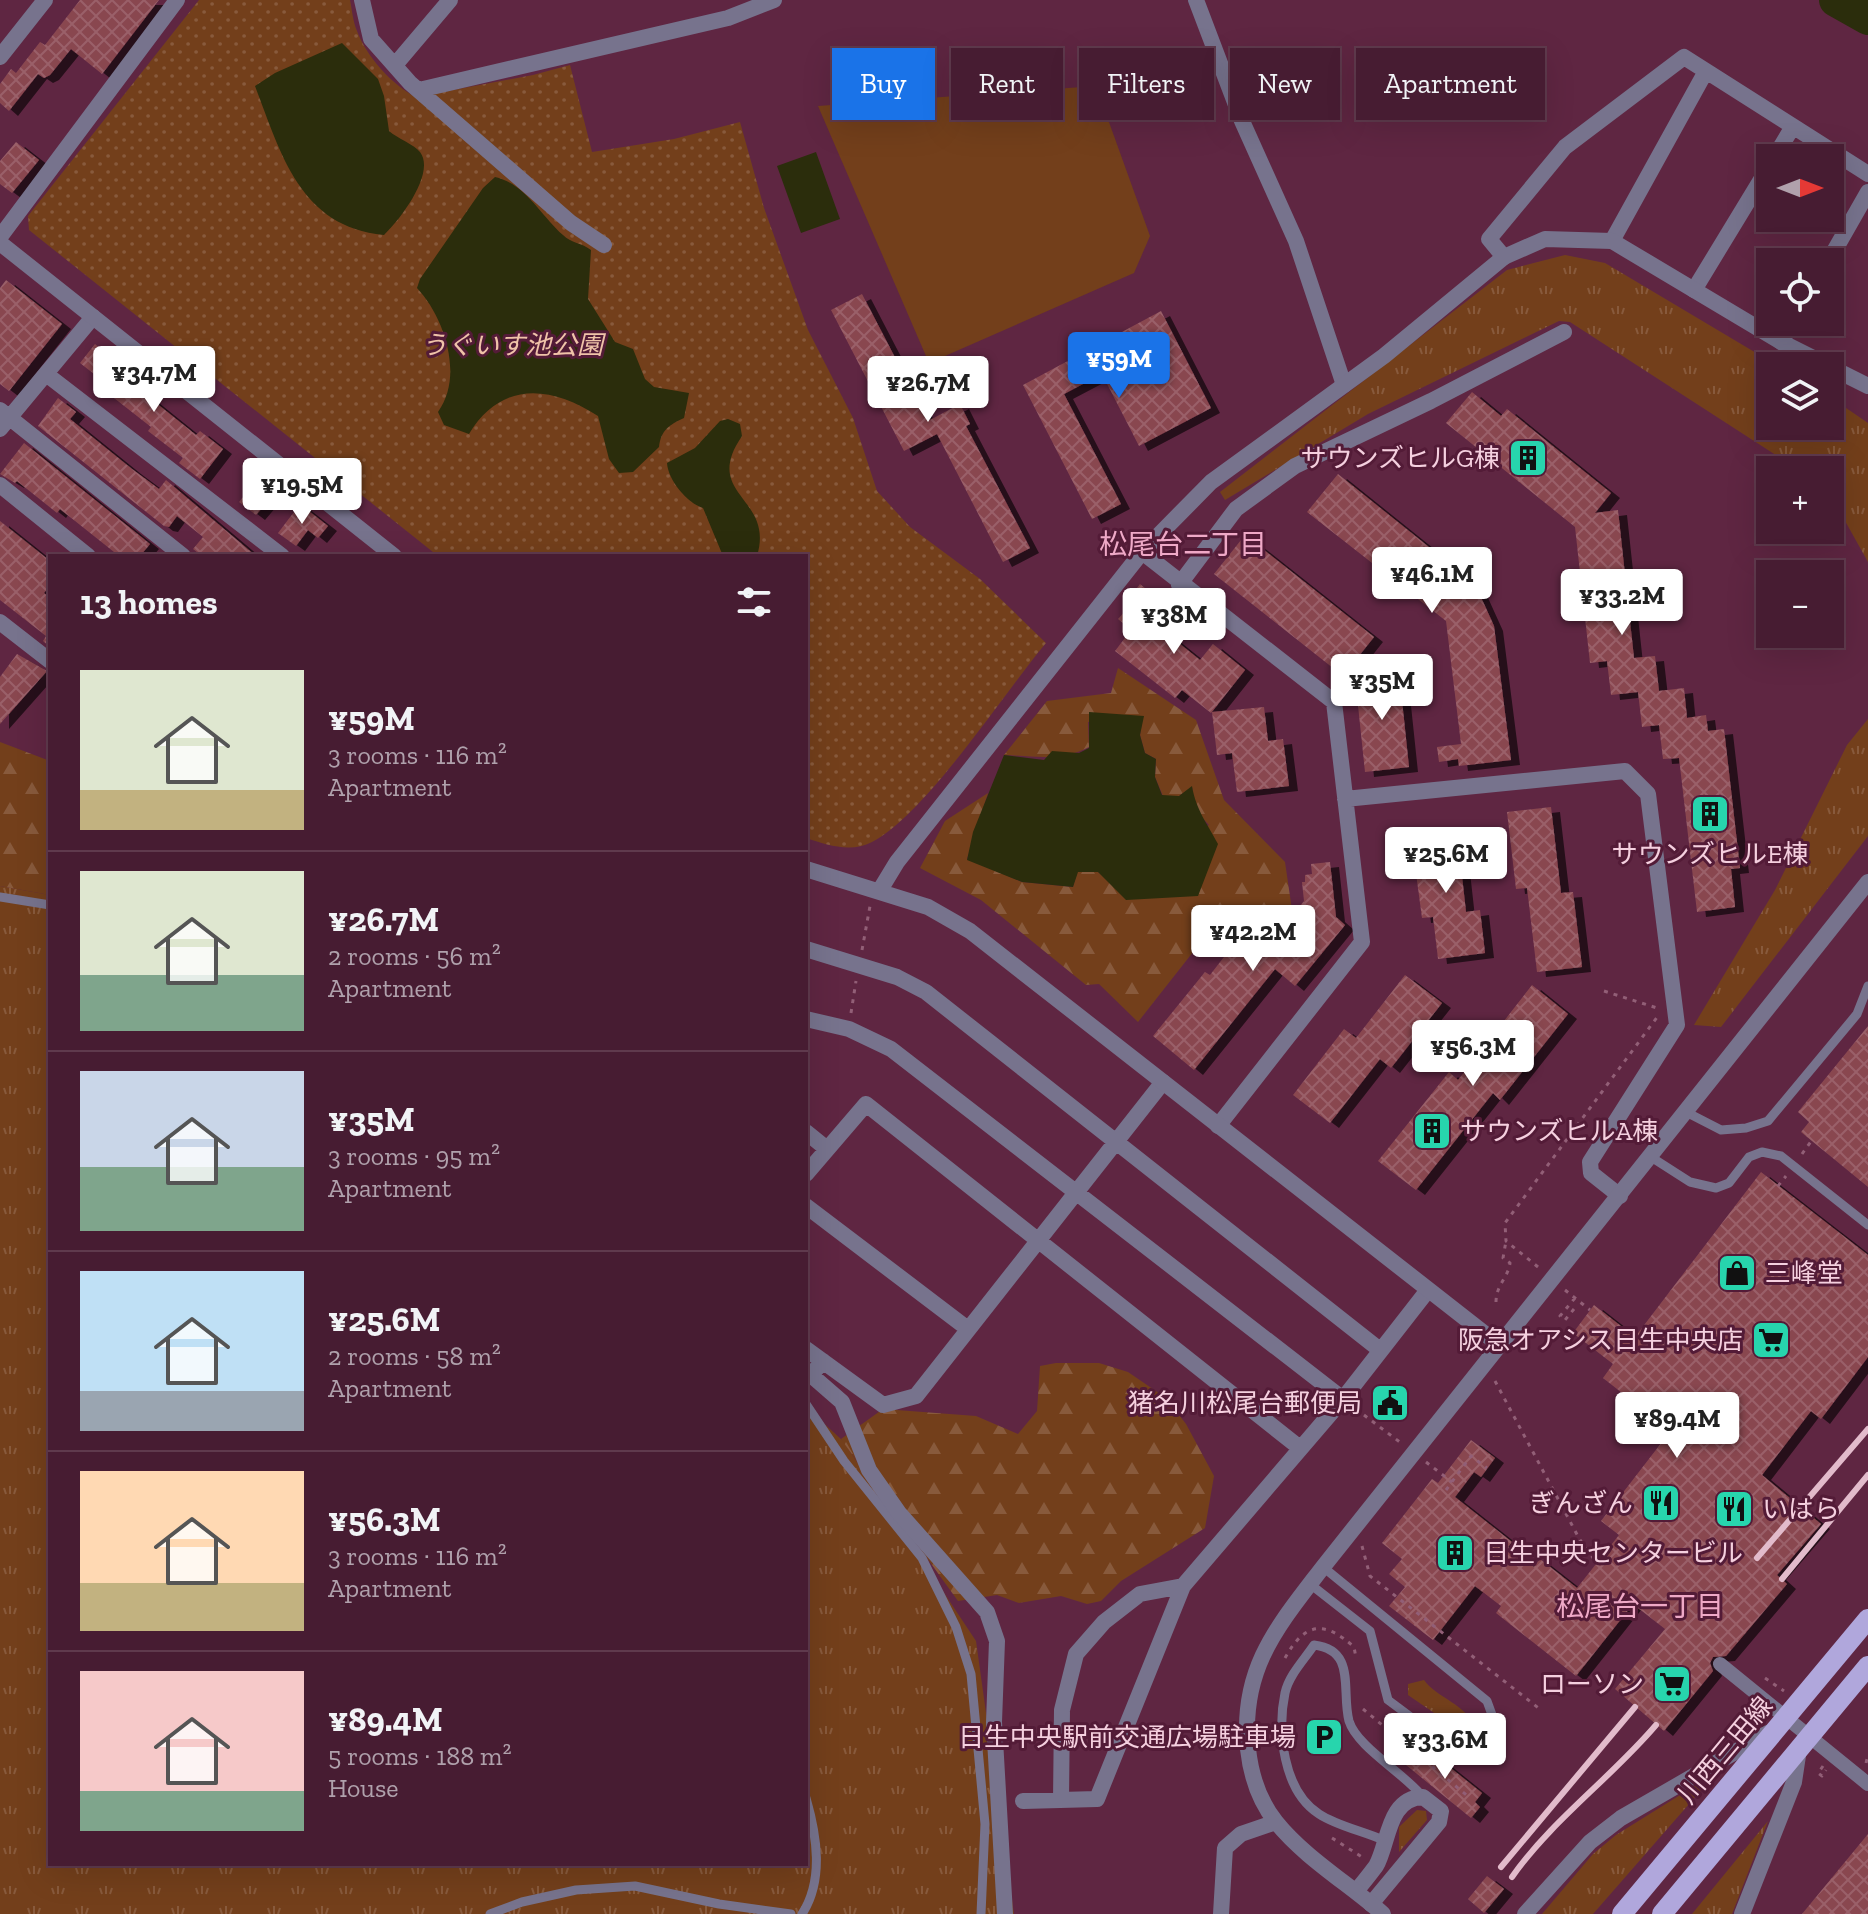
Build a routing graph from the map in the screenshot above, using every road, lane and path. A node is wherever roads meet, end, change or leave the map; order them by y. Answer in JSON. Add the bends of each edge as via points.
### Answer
{"nodes":[{"id":1,"x":45,"y":0,"type":"edge"},
{"id":2,"x":177,"y":0,"type":"edge"},
{"id":3,"x":362,"y":0,"type":"edge"},
{"id":4,"x":450,"y":0,"type":"edge"},
{"id":5,"x":774,"y":0,"type":"edge"},
{"id":6,"x":1196,"y":0,"type":"edge"},
{"id":7,"x":0,"y":57,"type":"edge"},
{"id":8,"x":395,"y":65,"type":"junction"},
{"id":9,"x":1706,"y":71,"type":"junction"},
{"id":10,"x":419,"y":90,"type":"junction"},
{"id":11,"x":1792,"y":128,"type":"junction"},
{"id":12,"x":1782,"y":144,"type":"edge"},
{"id":13,"x":1868,"y":174,"type":"edge"},
{"id":14,"x":1756,"y":188,"type":"edge"},
{"id":15,"x":1868,"y":192,"type":"edge"},
{"id":16,"x":0,"y":237,"type":"edge"},
{"id":17,"x":1612,"y":241,"type":"junction"},
{"id":18,"x":0,"y":243,"type":"edge"},
{"id":19,"x":604,"y":245,"type":"dead end"},
{"id":20,"x":1836,"y":248,"type":"edge"},
{"id":21,"x":1504,"y":257,"type":"junction"},
{"id":22,"x":1694,"y":290,"type":"junction"},
{"id":23,"x":93,"y":317,"type":"junction"},
{"id":24,"x":1564,"y":332,"type":"dead end"},
{"id":25,"x":1785,"y":336,"type":"edge"},
{"id":26,"x":1781,"y":342,"type":"junction"},
{"id":27,"x":1801,"y":352,"type":"edge"},
{"id":28,"x":46,"y":374,"type":"junction"},
{"id":29,"x":1844,"y":374,"type":"edge"},
{"id":30,"x":1344,"y":385,"type":"junction"},
{"id":31,"x":1868,"y":386,"type":"edge"},
{"id":32,"x":3,"y":419,"type":"edge"},
{"id":33,"x":0,"y":485,"type":"edge"},
{"id":34,"x":1142,"y":552,"type":"junction"},
{"id":35,"x":86,"y":554,"type":"edge"},
{"id":36,"x":180,"y":554,"type":"edge"},
{"id":37,"x":279,"y":554,"type":"edge"},
{"id":38,"x":391,"y":554,"type":"edge"},
{"id":39,"x":1179,"y":585,"type":"junction"},
{"id":40,"x":0,"y":622,"type":"edge"},
{"id":41,"x":48,"y":659,"type":"edge"},
{"id":42,"x":1345,"y":799,"type":"junction"},
{"id":43,"x":808,"y":870,"type":"edge"},
{"id":44,"x":1868,"y":882,"type":"edge"},
{"id":45,"x":880,"y":890,"type":"junction"},
{"id":46,"x":0,"y":897,"type":"edge"},
{"id":47,"x":48,"y":905,"type":"edge"},
{"id":48,"x":808,"y":950,"type":"edge"},
{"id":49,"x":1868,"y":986,"type":"edge"},
{"id":50,"x":1604,"y":991,"type":"dead end"},
{"id":51,"x":1659,"y":995,"type":"dead end"},
{"id":52,"x":1868,"y":1008,"type":"edge"},
{"id":53,"x":1660,"y":1010,"type":"junction"},
{"id":54,"x":1857,"y":1014,"type":"junction"},
{"id":55,"x":808,"y":1019,"type":"edge"},
{"id":56,"x":1163,"y":1082,"type":"junction"},
{"id":57,"x":1686,"y":1112,"type":"junction"},
{"id":58,"x":1218,"y":1126,"type":"junction"},
{"id":59,"x":808,"y":1134,"type":"edge"},
{"id":60,"x":1114,"y":1144,"type":"junction"},
{"id":61,"x":827,"y":1149,"type":"junction"},
{"id":62,"x":1651,"y":1157,"type":"junction"},
{"id":63,"x":808,"y":1172,"type":"edge"},
{"id":64,"x":1075,"y":1194,"type":"junction"},
{"id":65,"x":1620,"y":1196,"type":"junction"},
{"id":66,"x":808,"y":1208,"type":"edge"},
{"id":67,"x":1868,"y":1225,"type":"edge"},
{"id":68,"x":1038,"y":1240,"type":"junction"},
{"id":69,"x":1506,"y":1241,"type":"junction"},
{"id":70,"x":1522,"y":1254,"type":"dead end"},
{"id":71,"x":1428,"y":1290,"type":"junction"},
{"id":72,"x":1575,"y":1298,"type":"dead end"},
{"id":73,"x":1496,"y":1302,"type":"dead end"},
{"id":74,"x":1574,"y":1309,"type":"dead end"},
{"id":75,"x":968,"y":1329,"type":"junction"},
{"id":76,"x":1498,"y":1344,"type":"junction"},
{"id":77,"x":808,"y":1350,"type":"edge"},
{"id":78,"x":1380,"y":1350,"type":"junction"},
{"id":79,"x":823,"y":1361,"type":"junction"},
{"id":80,"x":1495,"y":1380,"type":"dead end"},
{"id":81,"x":1346,"y":1402,"type":"junction"},
{"id":82,"x":808,"y":1407,"type":"edge"},
{"id":83,"x":1300,"y":1448,"type":"junction"},
{"id":84,"x":1408,"y":1449,"type":"dead end"},
{"id":85,"x":1420,"y":1458,"type":"dead end"},
{"id":86,"x":1487,"y":1468,"type":"dead end"},
{"id":87,"x":1452,"y":1482,"type":"junction"},
{"id":88,"x":1446,"y":1490,"type":"dead end"},
{"id":89,"x":1362,"y":1545,"type":"dead end"},
{"id":90,"x":1596,"y":1562,"type":"dead end"},
{"id":91,"x":1323,"y":1567,"type":"junction"},
{"id":92,"x":1310,"y":1584,"type":"junction"},
{"id":93,"x":1183,"y":1586,"type":"junction"},
{"id":94,"x":1868,"y":1619,"type":"edge"},
{"id":95,"x":1356,"y":1660,"type":"dead end"},
{"id":96,"x":1720,"y":1664,"type":"dead end"},
{"id":97,"x":1868,"y":1666,"type":"edge"},
{"id":98,"x":1281,"y":1669,"type":"dead end"},
{"id":99,"x":1361,"y":1698,"type":"dead end"},
{"id":100,"x":1541,"y":1710,"type":"dead end"},
{"id":101,"x":1775,"y":1729,"type":"junction"},
{"id":102,"x":1799,"y":1749,"type":"junction"},
{"id":103,"x":1868,"y":1784,"type":"edge"},
{"id":104,"x":1423,"y":1797,"type":"junction"},
{"id":105,"x":1470,"y":1798,"type":"dead end"},
{"id":106,"x":1061,"y":1800,"type":"junction"},
{"id":107,"x":1023,"y":1801,"type":"dead end"},
{"id":108,"x":808,"y":1811,"type":"edge"},
{"id":109,"x":1276,"y":1822,"type":"junction"},
{"id":110,"x":1327,"y":1835,"type":"dead end"},
{"id":111,"x":1383,"y":1840,"type":"junction"},
{"id":112,"x":1364,"y":1858,"type":"dead end"},
{"id":113,"x":1356,"y":1891,"type":"junction"},
{"id":114,"x":1377,"y":1909,"type":"edge"},
{"id":115,"x":490,"y":1914,"type":"edge"},
{"id":116,"x":791,"y":1914,"type":"edge"},
{"id":117,"x":802,"y":1914,"type":"edge"},
{"id":118,"x":981,"y":1914,"type":"edge"},
{"id":119,"x":1005,"y":1914,"type":"edge"},
{"id":120,"x":1221,"y":1914,"type":"edge"},
{"id":121,"x":1525,"y":1914,"type":"edge"},
{"id":122,"x":1622,"y":1914,"type":"edge"},
{"id":123,"x":1662,"y":1914,"type":"edge"},
{"id":124,"x":1742,"y":1914,"type":"edge"}],
"edges":[{"from":1,"to":7,"type":"street"},
{"from":2,"to":16,"type":"street"},
{"from":3,"to":8,"type":"street","via":[[371,39]]},
{"from":4,"to":8,"type":"street"},
{"from":5,"to":10,"type":"street","via":[[728,18]]},
{"from":6,"to":30,"type":"street","via":[[1296,241]]},
{"from":8,"to":10,"type":"street"},
{"from":9,"to":11,"type":"street"},
{"from":9,"to":17,"type":"street"},
{"from":9,"to":21,"type":"street","via":[[1684,57],[1565,147],[1489,239]]},
{"from":10,"to":19,"type":"street","via":[[571,223]]},
{"from":11,"to":12,"type":"street"},
{"from":11,"to":13,"type":"street"},
{"from":14,"to":22,"type":"street"},
{"from":15,"to":20,"type":"street"},
{"from":17,"to":21,"type":"street","via":[[1545,239]]},
{"from":17,"to":22,"type":"street"},
{"from":18,"to":23,"type":"street"},
{"from":21,"to":30,"type":"street"},
{"from":22,"to":26,"type":"street"},
{"from":23,"to":28,"type":"street"},
{"from":23,"to":38,"type":"street"},
{"from":24,"to":39,"type":"street","via":[[1295,466],[1236,509]]},
{"from":25,"to":26,"type":"street"},
{"from":26,"to":27,"type":"street"},
{"from":28,"to":32,"type":"street"},
{"from":28,"to":37,"type":"street"},
{"from":29,"to":31,"type":"street"},
{"from":30,"to":34,"type":"street","via":[[1211,482]]},
{"from":32,"to":36,"type":"street"},
{"from":33,"to":35,"type":"street"},
{"from":34,"to":39,"type":"street"},
{"from":34,"to":45,"type":"street"},
{"from":39,"to":42,"type":"street","via":[[1334,702]]},
{"from":40,"to":41,"type":"street"},
{"from":42,"to":58,"type":"street","via":[[1362,942]]},
{"from":42,"to":65,"type":"street","via":[[1625,771],[1648,794],[1677,1025],[1590,1162],[1591,1173]]},
{"from":43,"to":45,"type":"street"},
{"from":44,"to":57,"type":"street"},
{"from":45,"to":56,"type":"street","via":[[928,907],[970,931]]},
{"from":46,"to":47,"type":"lane"},
{"from":48,"to":60,"type":"street","via":[[897,977],[926,992]]},
{"from":49,"to":54,"type":"lane"},
{"from":50,"to":53,"type":"path"},
{"from":51,"to":53,"type":"path"},
{"from":52,"to":54,"type":"lane"},
{"from":53,"to":69,"type":"path","via":[[1505,1223]]},
{"from":54,"to":57,"type":"lane","via":[[1768,1121],[1721,1130]]},
{"from":55,"to":64,"type":"street","via":[[849,1029],[891,1049]]},
{"from":56,"to":58,"type":"street"},
{"from":56,"to":60,"type":"street"},
{"from":57,"to":62,"type":"street"},
{"from":58,"to":71,"type":"street"},
{"from":59,"to":61,"type":"street"},
{"from":60,"to":64,"type":"street"},
{"from":60,"to":78,"type":"street"},
{"from":61,"to":63,"type":"street"},
{"from":61,"to":68,"type":"street","via":[[866,1104]]},
{"from":62,"to":65,"type":"street"},
{"from":62,"to":67,"type":"lane","via":[[1690,1182],[1716,1188],[1729,1183],[1749,1157],[1762,1152],[1781,1156]]},
{"from":64,"to":68,"type":"street"},
{"from":64,"to":81,"type":"street"},
{"from":65,"to":76,"type":"street"},
{"from":66,"to":75,"type":"street"},
{"from":68,"to":75,"type":"street"},
{"from":68,"to":83,"type":"street"},
{"from":69,"to":70,"type":"path"},
{"from":69,"to":73,"type":"path","via":[[1503,1258],[1510,1263],[1496,1289]]},
{"from":71,"to":76,"type":"street"},
{"from":71,"to":78,"type":"street"},
{"from":72,"to":74,"type":"path","via":[[1560,1316],[1565,1320]]},
{"from":75,"to":79,"type":"street","via":[[916,1396],[883,1405]]},
{"from":76,"to":91,"type":"street"},
{"from":77,"to":79,"type":"street"},
{"from":78,"to":81,"type":"street"},
{"from":79,"to":119,"type":"street","via":[[811,1375],[842,1402],[869,1470],[899,1513],[987,1612],[997,1641],[994,1722]]},
{"from":80,"to":90,"type":"path"},
{"from":81,"to":83,"type":"street"},
{"from":81,"to":84,"type":"path"},
{"from":82,"to":118,"type":"lane","via":[[922,1558],[956,1627],[971,1674],[985,1824]]},
{"from":83,"to":93,"type":"street"},
{"from":85,"to":87,"type":"path"},
{"from":86,"to":87,"type":"path","via":[[1471,1456]]},
{"from":87,"to":88,"type":"path"},
{"from":89,"to":100,"type":"path","via":[[1370,1576]]},
{"from":91,"to":92,"type":"street"},
{"from":91,"to":92,"type":"lane","via":[[1487,1701],[1495,1723],[1481,1747],[1464,1753],[1455,1750],[1388,1700],[1370,1631]]},
{"from":92,"to":109,"type":"street","via":[[1258,1661],[1247,1700],[1252,1774]]},
{"from":93,"to":106,"type":"street","via":[[1097,1799]]},
{"from":93,"to":106,"type":"street","via":[[1140,1594],[1104,1622],[1076,1654],[1062,1710]]},
{"from":94,"to":101,"type":"main road","name":"川西三田線"},
{"from":95,"to":98,"type":"path","via":[[1354,1647],[1341,1636],[1318,1628],[1295,1641]]},
{"from":96,"to":103,"type":"street"},
{"from":97,"to":102,"type":"main road"},
{"from":99,"to":105,"type":"path","via":[[1363,1711]]},
{"from":101,"to":121,"type":"street","via":[[1621,1818],[1566,1866]]},
{"from":101,"to":122,"type":"main road","name":"川西三田線"},
{"from":102,"to":123,"type":"main road"},
{"from":102,"to":124,"type":"street","via":[[1794,1782]]},
{"from":104,"to":111,"type":"street","via":[[1408,1801],[1390,1821]]},
{"from":104,"to":111,"type":"lane","via":[[1359,1738],[1349,1721],[1344,1664],[1335,1651],[1314,1645],[1285,1692],[1282,1727],[1292,1780],[1320,1815]]},
{"from":104,"to":114,"type":"street","via":[[1441,1811],[1439,1822]]},
{"from":106,"to":107,"type":"street"},
{"from":108,"to":117,"type":"lane","via":[[817,1870],[813,1897]]},
{"from":109,"to":113,"type":"street"},
{"from":109,"to":120,"type":"street","via":[[1241,1834],[1225,1848]]},
{"from":110,"to":112,"type":"path"},
{"from":111,"to":113,"type":"street","via":[[1377,1863]]},
{"from":113,"to":114,"type":"street"},
{"from":115,"to":116,"type":"lane","via":[[576,1890],[635,1886]]}]}
